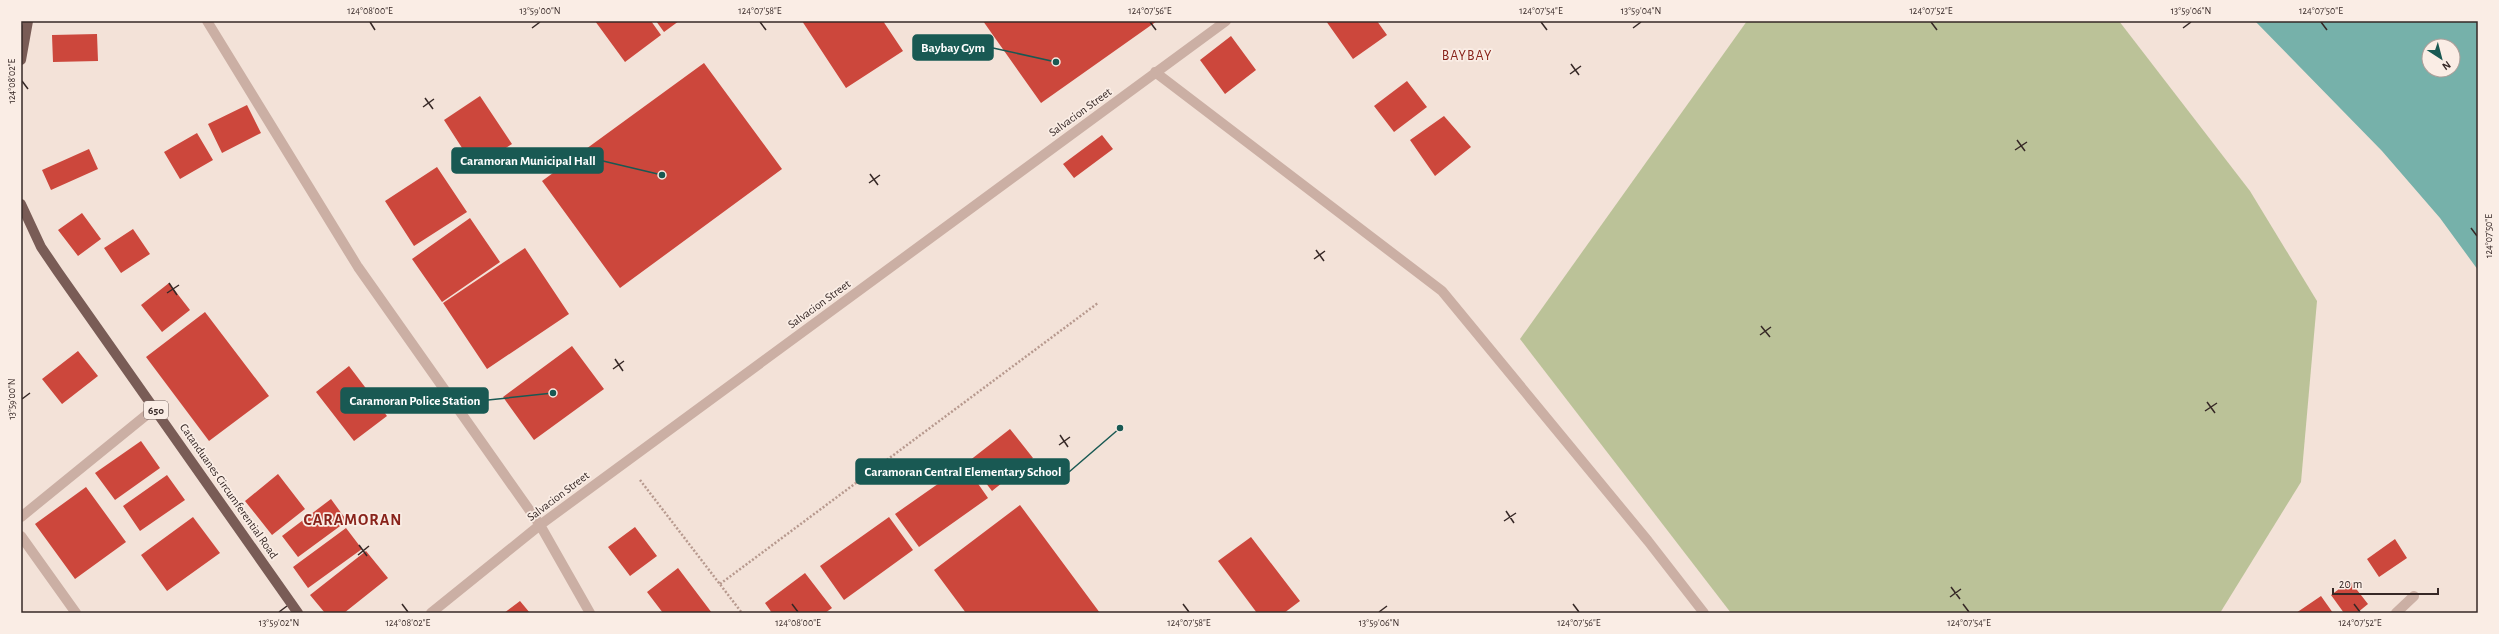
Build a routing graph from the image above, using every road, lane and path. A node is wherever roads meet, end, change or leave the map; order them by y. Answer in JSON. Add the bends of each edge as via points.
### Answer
{"nodes":[{"id":1,"x":28,"y":21,"type":"edge"},
{"id":2,"x":207,"y":21,"type":"edge"},
{"id":3,"x":1226,"y":21,"type":"edge"},
{"id":4,"x":21,"y":60,"type":"edge"},
{"id":5,"x":1155,"y":72,"type":"junction"},
{"id":6,"x":21,"y":204,"type":"edge"},
{"id":7,"x":1098,"y":303,"type":"dead end"},
{"id":8,"x":155,"y":408,"type":"junction"},
{"id":9,"x":627,"y":462,"type":"junction"},
{"id":10,"x":21,"y":517,"type":"edge"},
{"id":11,"x":540,"y":525,"type":"junction"},
{"id":12,"x":21,"y":536,"type":"edge"},
{"id":13,"x":720,"y":584,"type":"junction"},
{"id":14,"x":2414,"y":596,"type":"dead end"},
{"id":15,"x":76,"y":613,"type":"edge"},
{"id":16,"x":298,"y":613,"type":"edge"},
{"id":17,"x":431,"y":613,"type":"edge"},
{"id":18,"x":590,"y":613,"type":"edge"},
{"id":19,"x":742,"y":613,"type":"edge"},
{"id":20,"x":1704,"y":613,"type":"edge"},
{"id":21,"x":2396,"y":613,"type":"edge"}],
"edges":[{"from":1,"to":4,"type":"main road"},
{"from":2,"to":11,"type":"street","via":[[358,267]]},
{"from":3,"to":5,"type":"street","name":"Salvacion Street"},
{"from":5,"to":9,"type":"street","name":"Salvacion Street"},
{"from":5,"to":20,"type":"street","via":[[1442,291],[1648,541]]},
{"from":6,"to":8,"type":"main road","name":"Catanduanes Circumferential Road","number":"650","via":[[41,247]]},
{"from":7,"to":13,"type":"path"},
{"from":8,"to":10,"type":"street"},
{"from":8,"to":16,"type":"main road","name":"Catanduanes Circumferential Road","number":"650"},
{"from":9,"to":11,"type":"street","name":"Salvacion Street"},
{"from":9,"to":13,"type":"path"},
{"from":11,"to":17,"type":"street","name":"Salvacion Street"},
{"from":11,"to":18,"type":"street"},
{"from":12,"to":15,"type":"street"},
{"from":13,"to":19,"type":"path"},
{"from":14,"to":21,"type":"street"}]}
